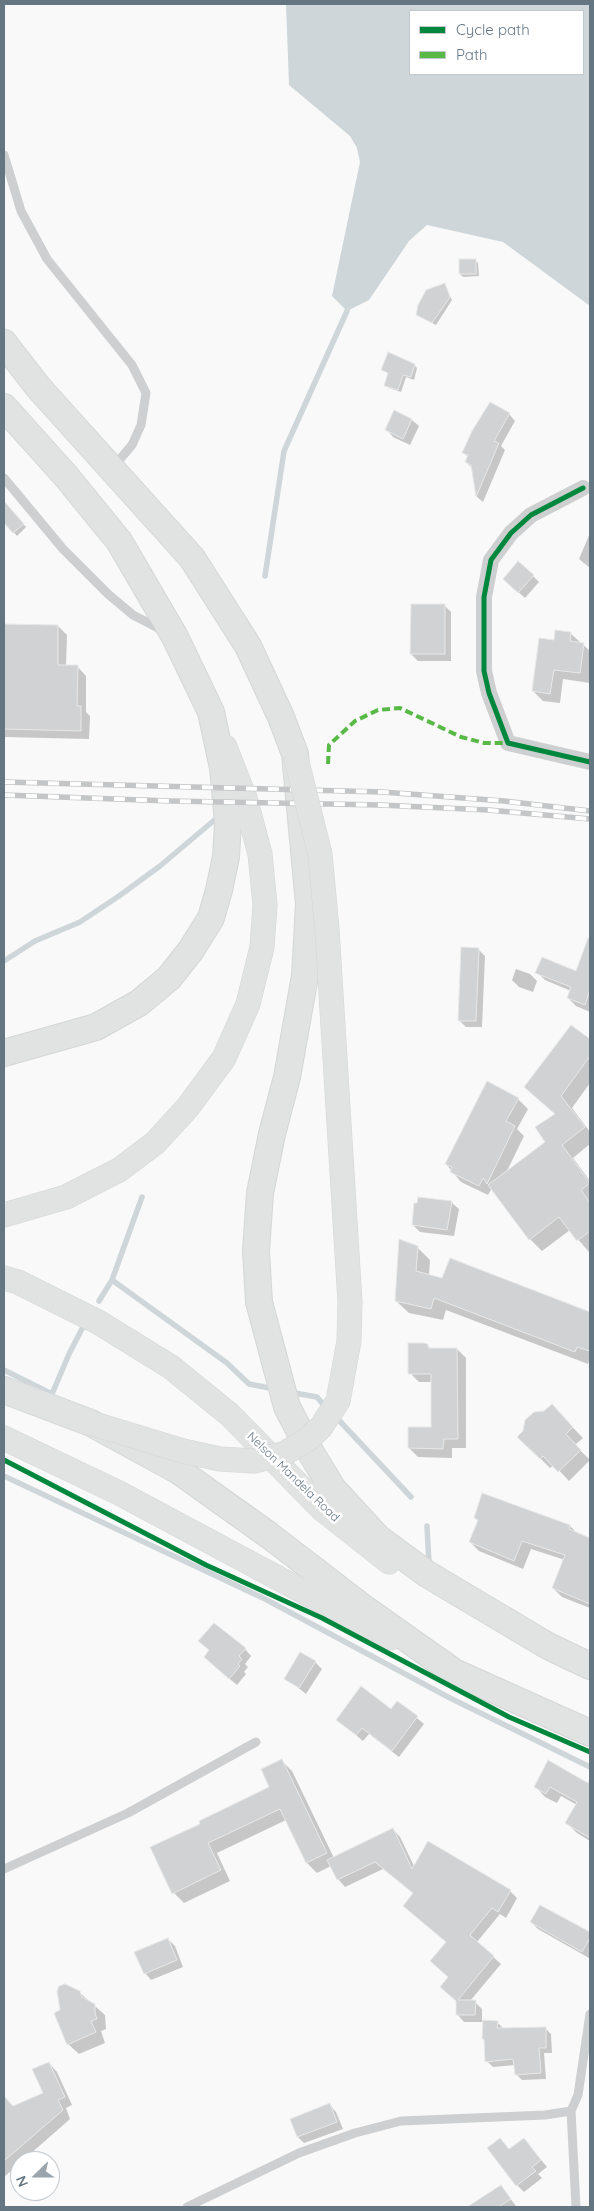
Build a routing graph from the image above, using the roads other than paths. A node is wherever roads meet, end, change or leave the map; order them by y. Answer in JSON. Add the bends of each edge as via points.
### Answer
{"nodes":[{"id":1,"x":4,"y":155,"type":"edge"},
{"id":2,"x":4,"y":343,"type":"edge"},
{"id":3,"x":4,"y":407,"type":"edge"},
{"id":4,"x":112,"y":469,"type":"junction"},
{"id":5,"x":4,"y":478,"type":"edge"},
{"id":6,"x":583,"y":488,"type":"dead end"},
{"id":7,"x":175,"y":637,"type":"junction"},
{"id":8,"x":211,"y":712,"type":"junction"},
{"id":9,"x":294,"y":754,"type":"junction"},
{"id":10,"x":590,"y":762,"type":"edge"},
{"id":11,"x":4,"y":1053,"type":"edge"},
{"id":12,"x":4,"y":1215,"type":"edge"},
{"id":13,"x":4,"y":1278,"type":"edge"},
{"id":14,"x":4,"y":1390,"type":"edge"},
{"id":15,"x":91,"y":1423,"type":"junction"},
{"id":16,"x":4,"y":1438,"type":"edge"},
{"id":17,"x":548,"y":1646,"type":"junction"},
{"id":18,"x":590,"y":1666,"type":"edge"},
{"id":19,"x":454,"y":1672,"type":"junction"},
{"id":20,"x":590,"y":1733,"type":"edge"},
{"id":21,"x":256,"y":1742,"type":"dead end"},
{"id":22,"x":4,"y":1869,"type":"edge"},
{"id":23,"x":590,"y":2014,"type":"edge"},
{"id":24,"x":571,"y":2111,"type":"junction"},
{"id":25,"x":187,"y":2207,"type":"edge"},
{"id":26,"x":576,"y":2207,"type":"edge"}],
"edges":[{"from":1,"to":4,"type":"lane","via":[[20,211],[47,259],[132,365],[146,394],[141,425],[132,445]]},
{"from":2,"to":4,"type":"main road","via":[[38,387]]},
{"from":3,"to":7,"type":"main road","via":[[119,540]]},
{"from":4,"to":9,"type":"main road","via":[[192,558],[243,638],[281,717]]},
{"from":5,"to":7,"type":"lane","via":[[63,549],[108,594],[133,614]]},
{"from":6,"to":10,"type":"street","via":[[531,515],[510,533],[491,560],[484,597],[484,671],[508,743]]},
{"from":7,"to":8,"type":"main road"},
{"from":8,"to":11,"type":"main road","via":[[223,768],[228,823],[226,856],[211,918],[192,950],[169,978],[122,1013],[96,1027]]},
{"from":8,"to":12,"type":"main road","via":[[245,798],[260,854],[265,905],[262,947],[248,1004],[224,1058],[188,1107],[155,1142],[119,1170],[66,1197]]},
{"from":9,"to":15,"type":"main road","bridge":true,"via":[[320,854],[328,929],[350,1302],[349,1341],[338,1401],[322,1427],[307,1440],[283,1454],[254,1461],[220,1459],[183,1451]]},
{"from":9,"to":17,"type":"main road","via":[[309,904],[305,976],[287,1077],[260,1193],[256,1250],[259,1302],[277,1372],[287,1407],[310,1453],[333,1489],[378,1538],[427,1574]]},
{"from":13,"to":17,"type":"main road","name":"Nelson Mandela Road","via":[[98,1322],[170,1367],[230,1415],[322,1509],[387,1561]]},
{"from":14,"to":15,"type":"main road"},
{"from":15,"to":19,"type":"main road","via":[[179,1471]]},
{"from":16,"to":19,"type":"main road","via":[[119,1493]]},
{"from":17,"to":18,"type":"main road","name":"Nelson Mandela Road"},
{"from":19,"to":20,"type":"main road"},
{"from":21,"to":22,"type":"lane","via":[[128,1813]]},
{"from":23,"to":24,"type":"lane","via":[[578,2095]]},
{"from":24,"to":25,"type":"lane","via":[[401,2121],[354,2133],[299,2153]]},
{"from":24,"to":26,"type":"lane"}]}
